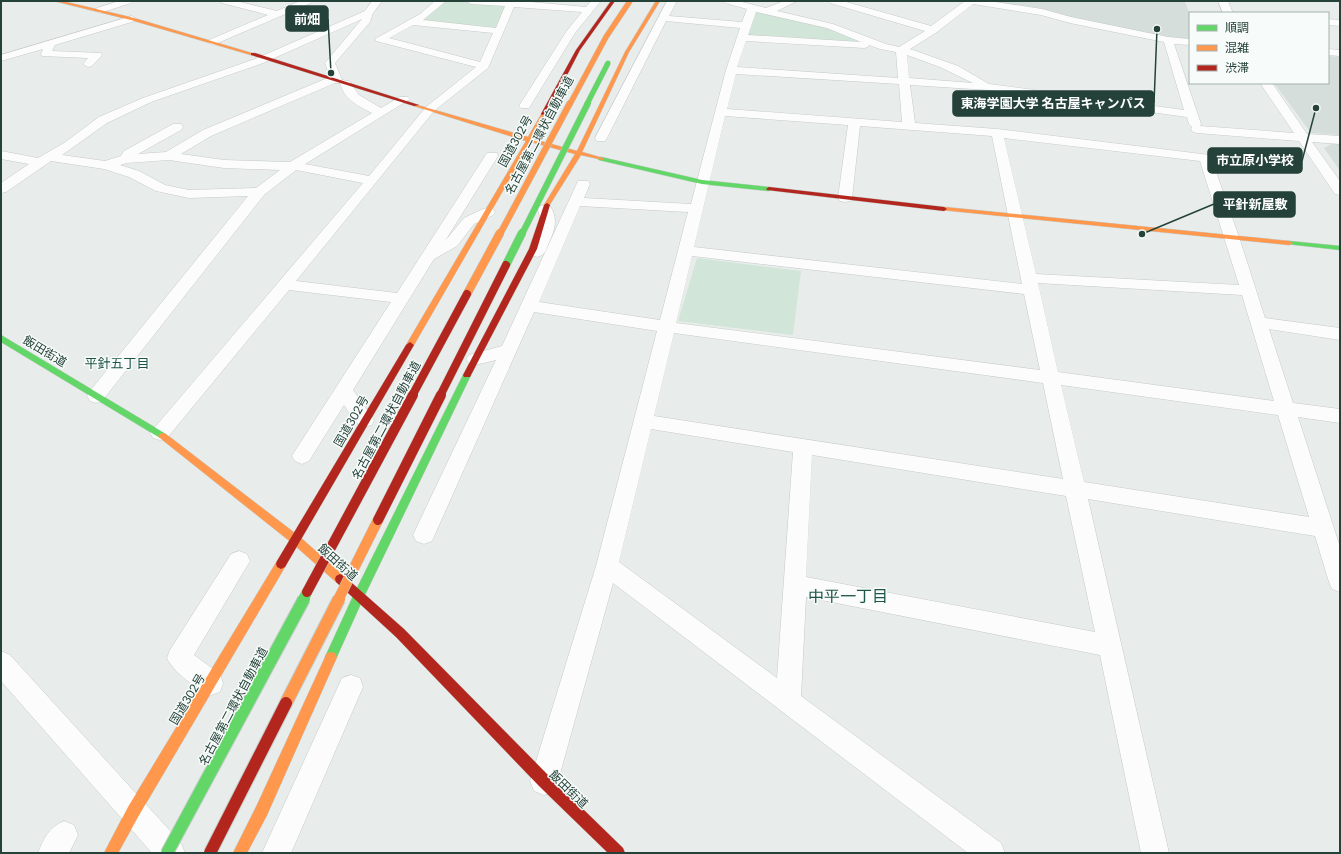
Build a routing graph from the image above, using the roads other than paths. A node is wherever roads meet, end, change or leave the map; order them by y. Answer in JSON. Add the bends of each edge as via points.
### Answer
{"nodes":[{"id":1,"x":56,"y":1,"type":"edge"},
{"id":2,"x":128,"y":1,"type":"edge"},
{"id":3,"x":225,"y":1,"type":"edge"},
{"id":4,"x":308,"y":1,"type":"edge"},
{"id":5,"x":377,"y":1,"type":"edge"},
{"id":6,"x":441,"y":1,"type":"edge"},
{"id":7,"x":471,"y":1,"type":"edge"},
{"id":8,"x":596,"y":1,"type":"edge"},
{"id":9,"x":613,"y":1,"type":"edge"},
{"id":10,"x":630,"y":1,"type":"edge"},
{"id":11,"x":658,"y":1,"type":"edge"},
{"id":12,"x":672,"y":1,"type":"edge"},
{"id":13,"x":728,"y":1,"type":"edge"},
{"id":14,"x":792,"y":1,"type":"edge"},
{"id":15,"x":833,"y":1,"type":"edge"},
{"id":16,"x":971,"y":1,"type":"edge"},
{"id":17,"x":1223,"y":1,"type":"edge"},
{"id":18,"x":513,"y":3,"type":"edge"},
{"id":19,"x":859,"y":7,"type":"junction"},
{"id":20,"x":100,"y":10,"type":"junction"},
{"id":21,"x":588,"y":10,"type":"junction"},
{"id":22,"x":759,"y":10,"type":"junction"},
{"id":23,"x":1228,"y":12,"type":"edge"},
{"id":24,"x":368,"y":13,"type":"junction"},
{"id":25,"x":278,"y":14,"type":"junction"},
{"id":26,"x":663,"y":18,"type":"junction"},
{"id":27,"x":132,"y":19,"type":"junction"},
{"id":28,"x":839,"y":20,"type":"junction"},
{"id":29,"x":412,"y":22,"type":"junction"},
{"id":30,"x":1329,"y":22,"type":"edge"},
{"id":31,"x":1340,"y":23,"type":"edge"},
{"id":32,"x":933,"y":30,"type":"junction"},
{"id":33,"x":500,"y":31,"type":"junction"},
{"id":34,"x":355,"y":32,"type":"junction"},
{"id":35,"x":743,"y":32,"type":"junction"},
{"id":36,"x":380,"y":39,"type":"junction"},
{"id":37,"x":1168,"y":40,"type":"junction"},
{"id":38,"x":213,"y":42,"type":"junction"},
{"id":39,"x":1189,"y":42,"type":"edge"},
{"id":40,"x":50,"y":43,"type":"junction"},
{"id":41,"x":884,"y":47,"type":"junction"},
{"id":42,"x":902,"y":50,"type":"junction"},
{"id":43,"x":614,"y":51,"type":"dead end"},
{"id":44,"x":1329,"y":52,"type":"edge"},
{"id":45,"x":1340,"y":53,"type":"edge"},
{"id":46,"x":1,"y":58,"type":"edge"},
{"id":47,"x":266,"y":58,"type":"junction"},
{"id":48,"x":88,"y":64,"type":"dead end"},
{"id":49,"x":484,"y":66,"type":"junction"},
{"id":50,"x":618,"y":70,"type":"junction"},
{"id":51,"x":731,"y":70,"type":"junction"},
{"id":52,"x":635,"y":72,"type":"junction"},
{"id":53,"x":339,"y":81,"type":"junction"},
{"id":54,"x":905,"y":81,"type":"junction"},
{"id":55,"x":538,"y":83,"type":"junction"},
{"id":56,"x":1267,"y":84,"type":"edge"},
{"id":57,"x":989,"y":87,"type":"junction"},
{"id":58,"x":554,"y":93,"type":"junction"},
{"id":59,"x":404,"y":99,"type":"junction"},
{"id":60,"x":525,"y":106,"type":"dead end"},
{"id":61,"x":430,"y":109,"type":"junction"},
{"id":62,"x":721,"y":112,"type":"junction"},
{"id":63,"x":381,"y":113,"type":"junction"},
{"id":64,"x":1192,"y":114,"type":"junction"},
{"id":65,"x":162,"y":122,"type":"dead end"},
{"id":66,"x":854,"y":123,"type":"junction"},
{"id":67,"x":177,"y":127,"type":"junction"},
{"id":68,"x":909,"y":127,"type":"junction"},
{"id":69,"x":1197,"y":129,"type":"junction"},
{"id":70,"x":997,"y":134,"type":"junction"},
{"id":71,"x":204,"y":135,"type":"junction"},
{"id":72,"x":1302,"y":137,"type":"junction"},
{"id":73,"x":601,"y":138,"type":"dead end"},
{"id":74,"x":530,"y":140,"type":"junction"},
{"id":75,"x":1340,"y":140,"type":"edge"},
{"id":76,"x":578,"y":153,"type":"junction"},
{"id":77,"x":1,"y":155,"type":"edge"},
{"id":78,"x":169,"y":156,"type":"junction"},
{"id":79,"x":492,"y":156,"type":"dead end"},
{"id":80,"x":1205,"y":158,"type":"junction"},
{"id":81,"x":44,"y":159,"type":"junction"},
{"id":82,"x":126,"y":159,"type":"junction"},
{"id":83,"x":106,"y":165,"type":"junction"},
{"id":84,"x":293,"y":166,"type":"junction"},
{"id":85,"x":372,"y":181,"type":"junction"},
{"id":86,"x":702,"y":182,"type":"junction"},
{"id":87,"x":583,"y":184,"type":"dead end"},
{"id":88,"x":1,"y":188,"type":"edge"},
{"id":89,"x":1340,"y":191,"type":"edge"},
{"id":90,"x":259,"y":192,"type":"junction"},
{"id":91,"x":845,"y":198,"type":"junction"},
{"id":92,"x":575,"y":202,"type":"junction"},
{"id":93,"x":696,"y":208,"type":"junction"},
{"id":94,"x":545,"y":209,"type":"junction"},
{"id":95,"x":488,"y":212,"type":"junction"},
{"id":96,"x":1016,"y":217,"type":"junction"},
{"id":97,"x":1232,"y":237,"type":"junction"},
{"id":98,"x":1340,"y":248,"type":"edge"},
{"id":99,"x":686,"y":251,"type":"junction"},
{"id":100,"x":428,"y":256,"type":"junction"},
{"id":101,"x":546,"y":267,"type":"junction"},
{"id":102,"x":1030,"y":284,"type":"junction"},
{"id":103,"x":284,"y":285,"type":"junction"},
{"id":104,"x":1249,"y":290,"type":"junction"},
{"id":105,"x":401,"y":298,"type":"junction"},
{"id":106,"x":529,"y":306,"type":"junction"},
{"id":107,"x":1259,"y":322,"type":"junction"},
{"id":108,"x":667,"y":327,"type":"junction"},
{"id":109,"x":1340,"y":334,"type":"edge"},
{"id":110,"x":1,"y":338,"type":"edge"},
{"id":111,"x":510,"y":350,"type":"junction"},
{"id":112,"x":476,"y":359,"type":"junction"},
{"id":113,"x":1050,"y":377,"type":"junction"},
{"id":114,"x":343,"y":391,"type":"junction"},
{"id":115,"x":96,"y":396,"type":"junction"},
{"id":116,"x":1286,"y":409,"type":"junction"},
{"id":117,"x":1340,"y":416,"type":"edge"},
{"id":118,"x":365,"y":420,"type":"junction"},
{"id":119,"x":643,"y":421,"type":"junction"},
{"id":120,"x":160,"y":433,"type":"junction"},
{"id":121,"x":803,"y":446,"type":"junction"},
{"id":122,"x":302,"y":456,"type":"dead end"},
{"id":123,"x":1075,"y":489,"type":"junction"},
{"id":124,"x":1323,"y":528,"type":"junction"},
{"id":125,"x":424,"y":535,"type":"dead end"},
{"id":126,"x":296,"y":540,"type":"junction"},
{"id":127,"x":239,"y":561,"type":"dead end"},
{"id":128,"x":607,"y":566,"type":"junction"},
{"id":129,"x":1340,"y":582,"type":"edge"},
{"id":130,"x":795,"y":585,"type":"junction"},
{"id":131,"x":358,"y":597,"type":"junction"},
{"id":132,"x":1109,"y":646,"type":"junction"},
{"id":133,"x":1,"y":663,"type":"edge"},
{"id":134,"x":210,"y":683,"type":"junction"},
{"id":135,"x":351,"y":687,"type":"dead end"},
{"id":136,"x":788,"y":701,"type":"junction"},
{"id":137,"x":291,"y":746,"type":"junction"},
{"id":138,"x":322,"y":752,"type":"junction"},
{"id":139,"x":544,"y":781,"type":"junction"},
{"id":140,"x":133,"y":812,"type":"junction"},
{"id":141,"x":111,"y":853,"type":"edge"},
{"id":142,"x":167,"y":853,"type":"edge"},
{"id":143,"x":171,"y":853,"type":"edge"},
{"id":144,"x":210,"y":853,"type":"edge"},
{"id":145,"x":240,"y":853,"type":"edge"},
{"id":146,"x":276,"y":853,"type":"edge"},
{"id":147,"x":618,"y":853,"type":"edge"},
{"id":148,"x":991,"y":853,"type":"edge"},
{"id":149,"x":1154,"y":853,"type":"edge"}],
"edges":[{"from":1,"to":20,"type":"main road"},
{"from":2,"to":20,"type":"street"},
{"from":3,"to":25,"type":"street"},
{"from":4,"to":25,"type":"street"},
{"from":5,"to":24,"type":"street"},
{"from":6,"to":29,"type":"street"},
{"from":7,"to":18,"type":"street"},
{"from":8,"to":21,"type":"street"},
{"from":9,"to":58,"type":"main road","name":"国道302号","via":[[596,22]]},
{"from":10,"to":142,"type":"main road","name":"名古屋第二環状自動車道","bridge":true,"via":[[606,37],[551,137]]},
{"from":11,"to":50,"type":"main road"},
{"from":12,"to":26,"type":"street"},
{"from":13,"to":22,"type":"street"},
{"from":14,"to":22,"type":"street"},
{"from":15,"to":19,"type":"street"},
{"from":16,"to":32,"type":"street"},
{"from":16,"to":37,"type":"street","via":[[1042,12]]},
{"from":17,"to":23,"type":"street"},
{"from":18,"to":21,"type":"street"},
{"from":18,"to":33,"type":"street"},
{"from":19,"to":28,"type":"street"},
{"from":19,"to":32,"type":"street"},
{"from":20,"to":27,"type":"main road"},
{"from":21,"to":55,"type":"street"},
{"from":22,"to":28,"type":"street"},
{"from":22,"to":35,"type":"street"},
{"from":24,"to":34,"type":"street","via":[[367,20]]},
{"from":24,"to":47,"type":"street"},
{"from":25,"to":38,"type":"street"},
{"from":26,"to":35,"type":"street"},
{"from":26,"to":52,"type":"street"},
{"from":27,"to":38,"type":"main road"},
{"from":27,"to":40,"type":"street"},
{"from":28,"to":41,"type":"street"},
{"from":29,"to":33,"type":"street"},
{"from":29,"to":36,"type":"street"},
{"from":30,"to":31,"type":"street"},
{"from":32,"to":42,"type":"street"},
{"from":33,"to":49,"type":"street"},
{"from":34,"to":36,"type":"street"},
{"from":34,"to":53,"type":"street","via":[[330,63]]},
{"from":35,"to":41,"type":"street"},
{"from":35,"to":51,"type":"street"},
{"from":36,"to":49,"type":"street"},
{"from":37,"to":39,"type":"street"},
{"from":37,"to":64,"type":"street"},
{"from":38,"to":47,"type":"main road"},
{"from":40,"to":46,"type":"street"},
{"from":40,"to":48,"type":"street","via":[[46,54],[97,55]]},
{"from":41,"to":42,"type":"street"},
{"from":42,"to":54,"type":"street"},
{"from":42,"to":57,"type":"street","via":[[952,67]]},
{"from":43,"to":144,"type":"main road","bridge":true},
{"from":44,"to":45,"type":"street"},
{"from":47,"to":53,"type":"main road"},
{"from":47,"to":81,"type":"street","via":[[147,100],[103,120],[68,146]]},
{"from":49,"to":61,"type":"street"},
{"from":50,"to":52,"type":"street"},
{"from":50,"to":76,"type":"main road"},
{"from":51,"to":54,"type":"street"},
{"from":51,"to":62,"type":"street"},
{"from":52,"to":73,"type":"street"},
{"from":53,"to":59,"type":"main road"},
{"from":53,"to":63,"type":"street","via":[[356,99]]},
{"from":53,"to":71,"type":"street"},
{"from":54,"to":57,"type":"street"},
{"from":54,"to":68,"type":"street"},
{"from":55,"to":58,"type":"street"},
{"from":55,"to":60,"type":"street"},
{"from":56,"to":72,"type":"street"},
{"from":57,"to":64,"type":"street"},
{"from":58,"to":74,"type":"main road","name":"国道302号"},
{"from":59,"to":61,"type":"main road"},
{"from":59,"to":63,"type":"street"},
{"from":61,"to":74,"type":"main road"},
{"from":61,"to":85,"type":"street"},
{"from":62,"to":66,"type":"street"},
{"from":62,"to":86,"type":"street"},
{"from":63,"to":84,"type":"street"},
{"from":64,"to":69,"type":"street"},
{"from":65,"to":67,"type":"street"},
{"from":66,"to":68,"type":"street"},
{"from":66,"to":91,"type":"street"},
{"from":67,"to":71,"type":"street"},
{"from":67,"to":82,"type":"street","via":[[129,154]]},
{"from":68,"to":70,"type":"street"},
{"from":69,"to":72,"type":"street"},
{"from":69,"to":80,"type":"street"},
{"from":70,"to":80,"type":"street"},
{"from":70,"to":96,"type":"street"},
{"from":71,"to":78,"type":"street"},
{"from":72,"to":75,"type":"street"},
{"from":72,"to":89,"type":"street"},
{"from":74,"to":76,"type":"main road"},
{"from":74,"to":95,"type":"main road","name":"国道302号"},
{"from":76,"to":86,"type":"main road"},
{"from":76,"to":94,"type":"main road"},
{"from":77,"to":81,"type":"street"},
{"from":78,"to":82,"type":"street"},
{"from":78,"to":84,"type":"street","via":[[224,164]]},
{"from":79,"to":100,"type":"street"},
{"from":80,"to":97,"type":"street"},
{"from":81,"to":83,"type":"street"},
{"from":81,"to":88,"type":"street"},
{"from":82,"to":83,"type":"street"},
{"from":83,"to":90,"type":"street","via":[[134,174],[161,188],[189,194]]},
{"from":84,"to":85,"type":"street"},
{"from":84,"to":90,"type":"street"},
{"from":85,"to":103,"type":"street"},
{"from":86,"to":91,"type":"main road"},
{"from":86,"to":93,"type":"street"},
{"from":87,"to":92,"type":"street"},
{"from":90,"to":115,"type":"street"},
{"from":91,"to":96,"type":"main road"},
{"from":92,"to":93,"type":"street"},
{"from":92,"to":101,"type":"street"},
{"from":93,"to":99,"type":"street"},
{"from":94,"to":101,"type":"street","via":[[549,226],[537,252]]},
{"from":94,"to":112,"type":"main road","via":[[533,249]]},
{"from":95,"to":100,"type":"street","via":[[469,221],[452,243]]},
{"from":95,"to":118,"type":"main road","name":"国道302号"},
{"from":96,"to":97,"type":"main road"},
{"from":96,"to":102,"type":"street"},
{"from":97,"to":98,"type":"main road"},
{"from":97,"to":104,"type":"street"},
{"from":99,"to":102,"type":"street"},
{"from":99,"to":108,"type":"street"},
{"from":100,"to":105,"type":"street"},
{"from":101,"to":106,"type":"street"},
{"from":102,"to":104,"type":"street"},
{"from":102,"to":113,"type":"street"},
{"from":103,"to":105,"type":"street"},
{"from":103,"to":120,"type":"street"},
{"from":104,"to":107,"type":"street"},
{"from":105,"to":114,"type":"street"},
{"from":106,"to":108,"type":"street"},
{"from":106,"to":111,"type":"street"},
{"from":107,"to":109,"type":"street"},
{"from":107,"to":116,"type":"street"},
{"from":108,"to":113,"type":"street"},
{"from":108,"to":119,"type":"street"},
{"from":110,"to":115,"type":"main road","name":"飯田街道"},
{"from":111,"to":112,"type":"street"},
{"from":111,"to":125,"type":"street"},
{"from":112,"to":131,"type":"main road"},
{"from":113,"to":116,"type":"street"},
{"from":113,"to":123,"type":"street"},
{"from":114,"to":118,"type":"street"},
{"from":114,"to":122,"type":"street"},
{"from":115,"to":120,"type":"main road","name":"飯田街道"},
{"from":116,"to":117,"type":"street"},
{"from":116,"to":124,"type":"street"},
{"from":118,"to":126,"type":"main road","name":"国道302号"},
{"from":119,"to":121,"type":"street"},
{"from":119,"to":128,"type":"street"},
{"from":120,"to":126,"type":"main road","name":"飯田街道"},
{"from":121,"to":123,"type":"street"},
{"from":121,"to":130,"type":"street"},
{"from":123,"to":124,"type":"street"},
{"from":123,"to":132,"type":"street"},
{"from":124,"to":129,"type":"street"},
{"from":126,"to":131,"type":"main road","name":"飯田街道"},
{"from":126,"to":134,"type":"main road","name":"国道302号"},
{"from":127,"to":134,"type":"street","via":[[179,658]]},
{"from":128,"to":136,"type":"street"},
{"from":128,"to":139,"type":"street"},
{"from":130,"to":132,"type":"street"},
{"from":130,"to":136,"type":"street"},
{"from":131,"to":137,"type":"main road"},
{"from":131,"to":139,"type":"main road","name":"飯田街道","via":[[400,633]]},
{"from":132,"to":149,"type":"street"},
{"from":133,"to":140,"type":"street"},
{"from":134,"to":140,"type":"main road","name":"国道302号"},
{"from":135,"to":138,"type":"street"},
{"from":136,"to":148,"type":"street"},
{"from":137,"to":138,"type":"street"},
{"from":137,"to":145,"type":"main road"},
{"from":138,"to":146,"type":"street"},
{"from":139,"to":147,"type":"main road","name":"飯田街道"},
{"from":140,"to":141,"type":"main road","name":"国道302号"},
{"from":140,"to":143,"type":"street"}]}
